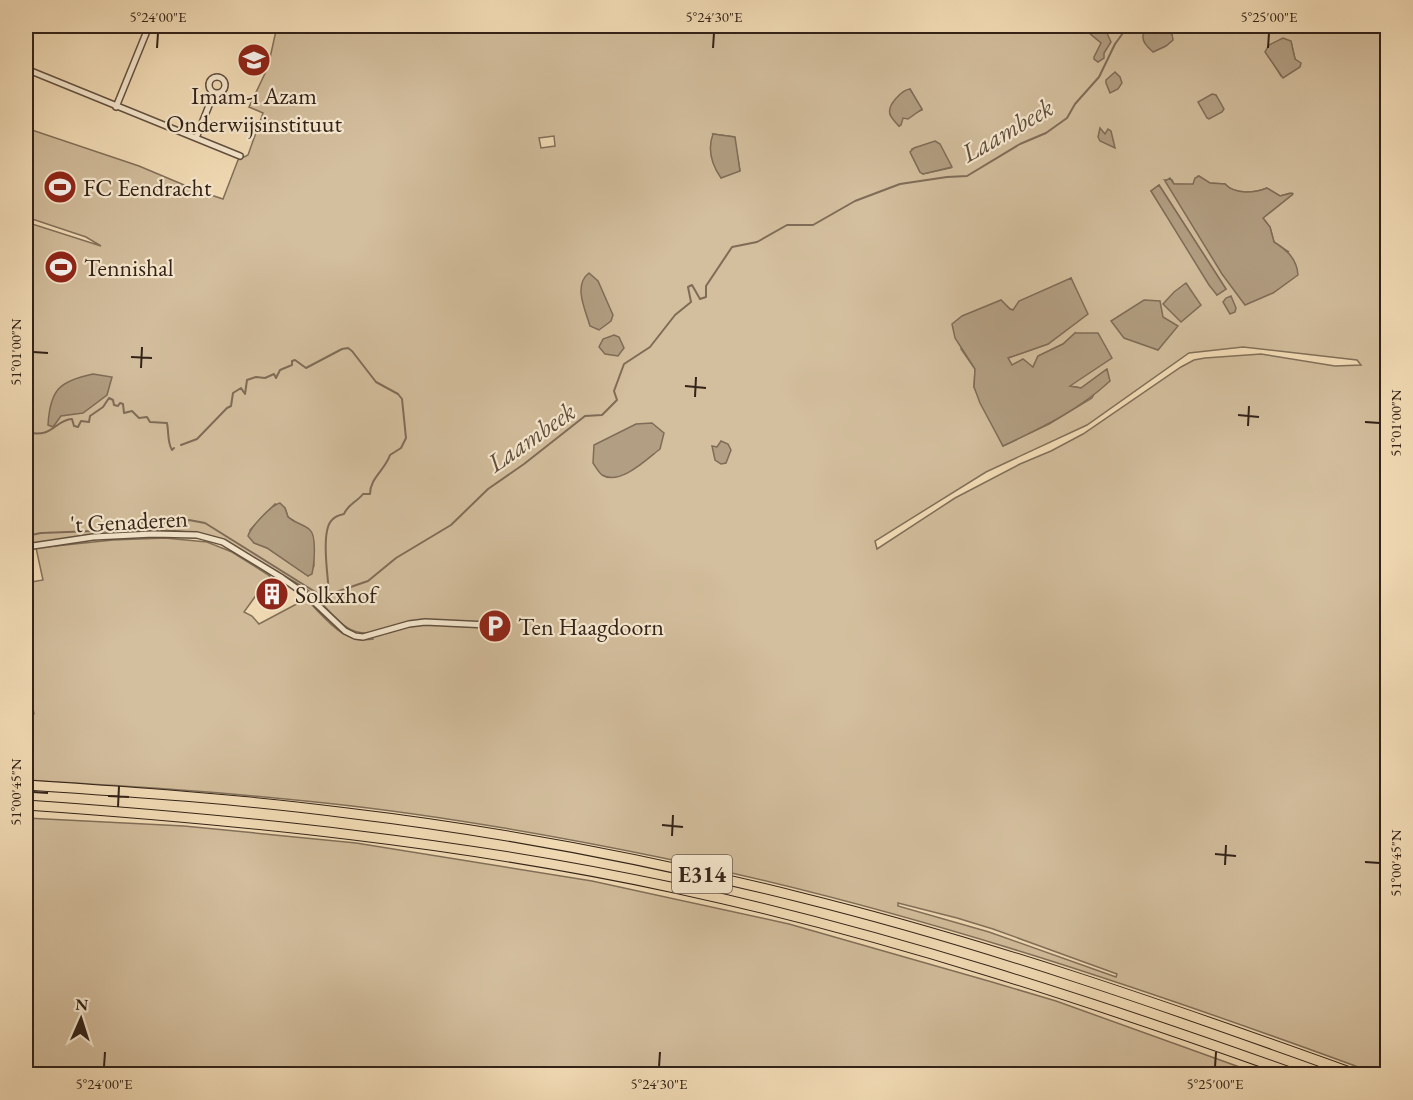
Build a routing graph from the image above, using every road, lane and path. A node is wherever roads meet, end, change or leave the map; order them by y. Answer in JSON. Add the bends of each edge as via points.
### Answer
{"nodes":[{"id":1,"x":149,"y":26,"type":"edge"},
{"id":2,"x":26,"y":69,"type":"edge"},
{"id":3,"x":214,"y":93,"type":"dead end"},
{"id":4,"x":116,"y":107,"type":"junction"},
{"id":5,"x":196,"y":138,"type":"junction"},
{"id":6,"x":240,"y":156,"type":"dead end"},
{"id":7,"x":26,"y":547,"type":"edge"},
{"id":8,"x":488,"y":625,"type":"dead end"},
{"id":9,"x":26,"y":785,"type":"edge"},
{"id":10,"x":26,"y":805,"type":"edge"},
{"id":11,"x":1295,"y":1074,"type":"edge"},
{"id":12,"x":1355,"y":1074,"type":"edge"}],
"edges":[{"from":1,"to":4,"type":"street"},
{"from":2,"to":4,"type":"street"},
{"from":3,"to":5,"type":"street"},
{"from":4,"to":5,"type":"street"},
{"from":5,"to":6,"type":"street"},
{"from":7,"to":8,"type":"street","name":"'t Genaderen","via":[[93,537],[197,535],[223,542],[273,572],[355,636],[425,622]]},
{"from":9,"to":12,"type":"highway","number":"E314","via":[[359,814],[514,837],[677,868],[921,929],[1041,965]]},
{"from":10,"to":11,"type":"highway","number":"E314","via":[[183,816],[345,834],[512,858],[674,888],[916,948]]}]}
